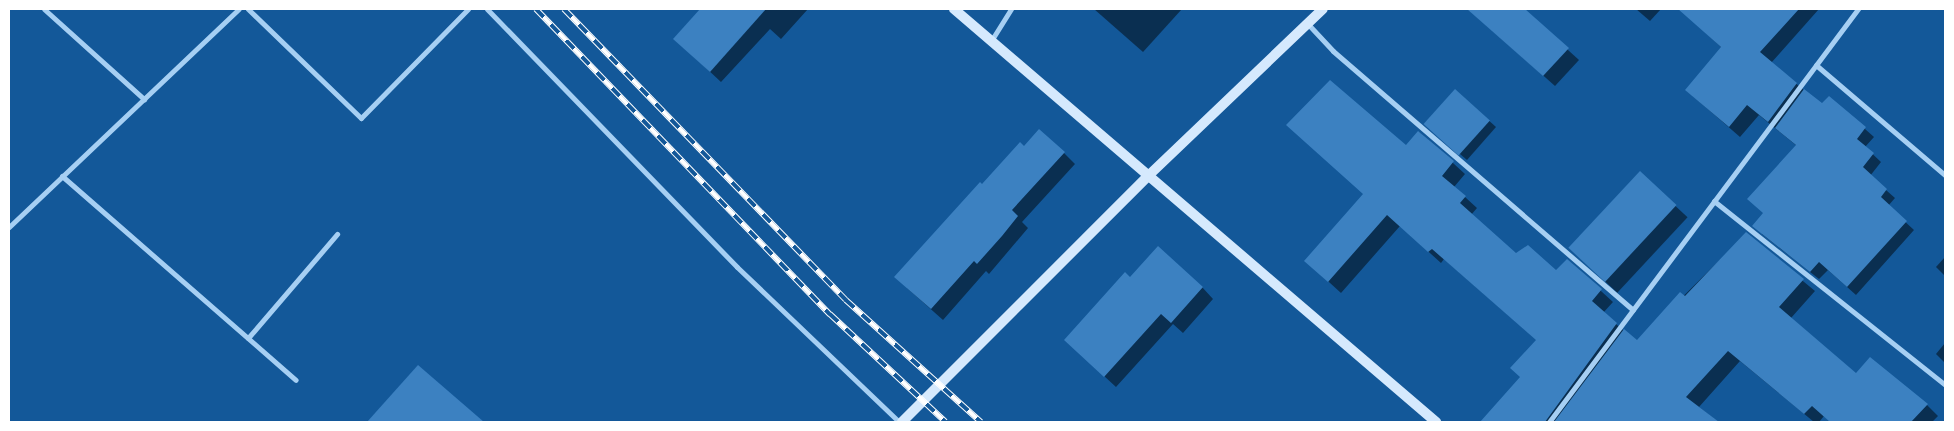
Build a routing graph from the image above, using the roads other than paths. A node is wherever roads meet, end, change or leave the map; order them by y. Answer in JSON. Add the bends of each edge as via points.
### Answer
{"nodes":[{"id":1,"x":44,"y":9,"type":"edge"},
{"id":2,"x":239,"y":9,"type":"edge"},
{"id":3,"x":248,"y":9,"type":"edge"},
{"id":4,"x":468,"y":9,"type":"edge"},
{"id":5,"x":487,"y":9,"type":"edge"},
{"id":6,"x":954,"y":9,"type":"edge"},
{"id":7,"x":1011,"y":9,"type":"edge"},
{"id":8,"x":1323,"y":9,"type":"edge"},
{"id":9,"x":1858,"y":9,"type":"edge"},
{"id":10,"x":1306,"y":22,"type":"junction"},
{"id":11,"x":991,"y":41,"type":"junction"},
{"id":12,"x":1816,"y":66,"type":"junction"},
{"id":13,"x":144,"y":99,"type":"junction"},
{"id":14,"x":1945,"y":175,"type":"edge"},
{"id":15,"x":62,"y":176,"type":"junction"},
{"id":16,"x":1146,"y":177,"type":"junction"},
{"id":17,"x":1714,"y":201,"type":"junction"},
{"id":18,"x":9,"y":227,"type":"edge"},
{"id":19,"x":337,"y":234,"type":"dead end"},
{"id":20,"x":1633,"y":310,"type":"junction"},
{"id":21,"x":248,"y":338,"type":"junction"},
{"id":22,"x":296,"y":380,"type":"dead end"},
{"id":23,"x":1945,"y":385,"type":"edge"},
{"id":24,"x":900,"y":422,"type":"edge"},
{"id":25,"x":1436,"y":422,"type":"edge"},
{"id":26,"x":1549,"y":422,"type":"edge"}],
"edges":[{"from":1,"to":13,"type":"street"},
{"from":2,"to":13,"type":"street"},
{"from":3,"to":4,"type":"street","via":[[361,118]]},
{"from":5,"to":24,"type":"street","via":[[737,267]]},
{"from":6,"to":11,"type":"street"},
{"from":7,"to":11,"type":"street"},
{"from":8,"to":10,"type":"street"},
{"from":9,"to":12,"type":"street"},
{"from":10,"to":16,"type":"street"},
{"from":10,"to":20,"type":"street","via":[[1334,50]]},
{"from":11,"to":16,"type":"street"},
{"from":12,"to":14,"type":"street"},
{"from":12,"to":17,"type":"street"},
{"from":13,"to":15,"type":"street"},
{"from":15,"to":18,"type":"street"},
{"from":15,"to":21,"type":"street"},
{"from":16,"to":24,"type":"street"},
{"from":16,"to":25,"type":"street"},
{"from":17,"to":20,"type":"street"},
{"from":17,"to":23,"type":"street"},
{"from":19,"to":21,"type":"street"},
{"from":20,"to":26,"type":"street"},
{"from":21,"to":22,"type":"street"}]}
